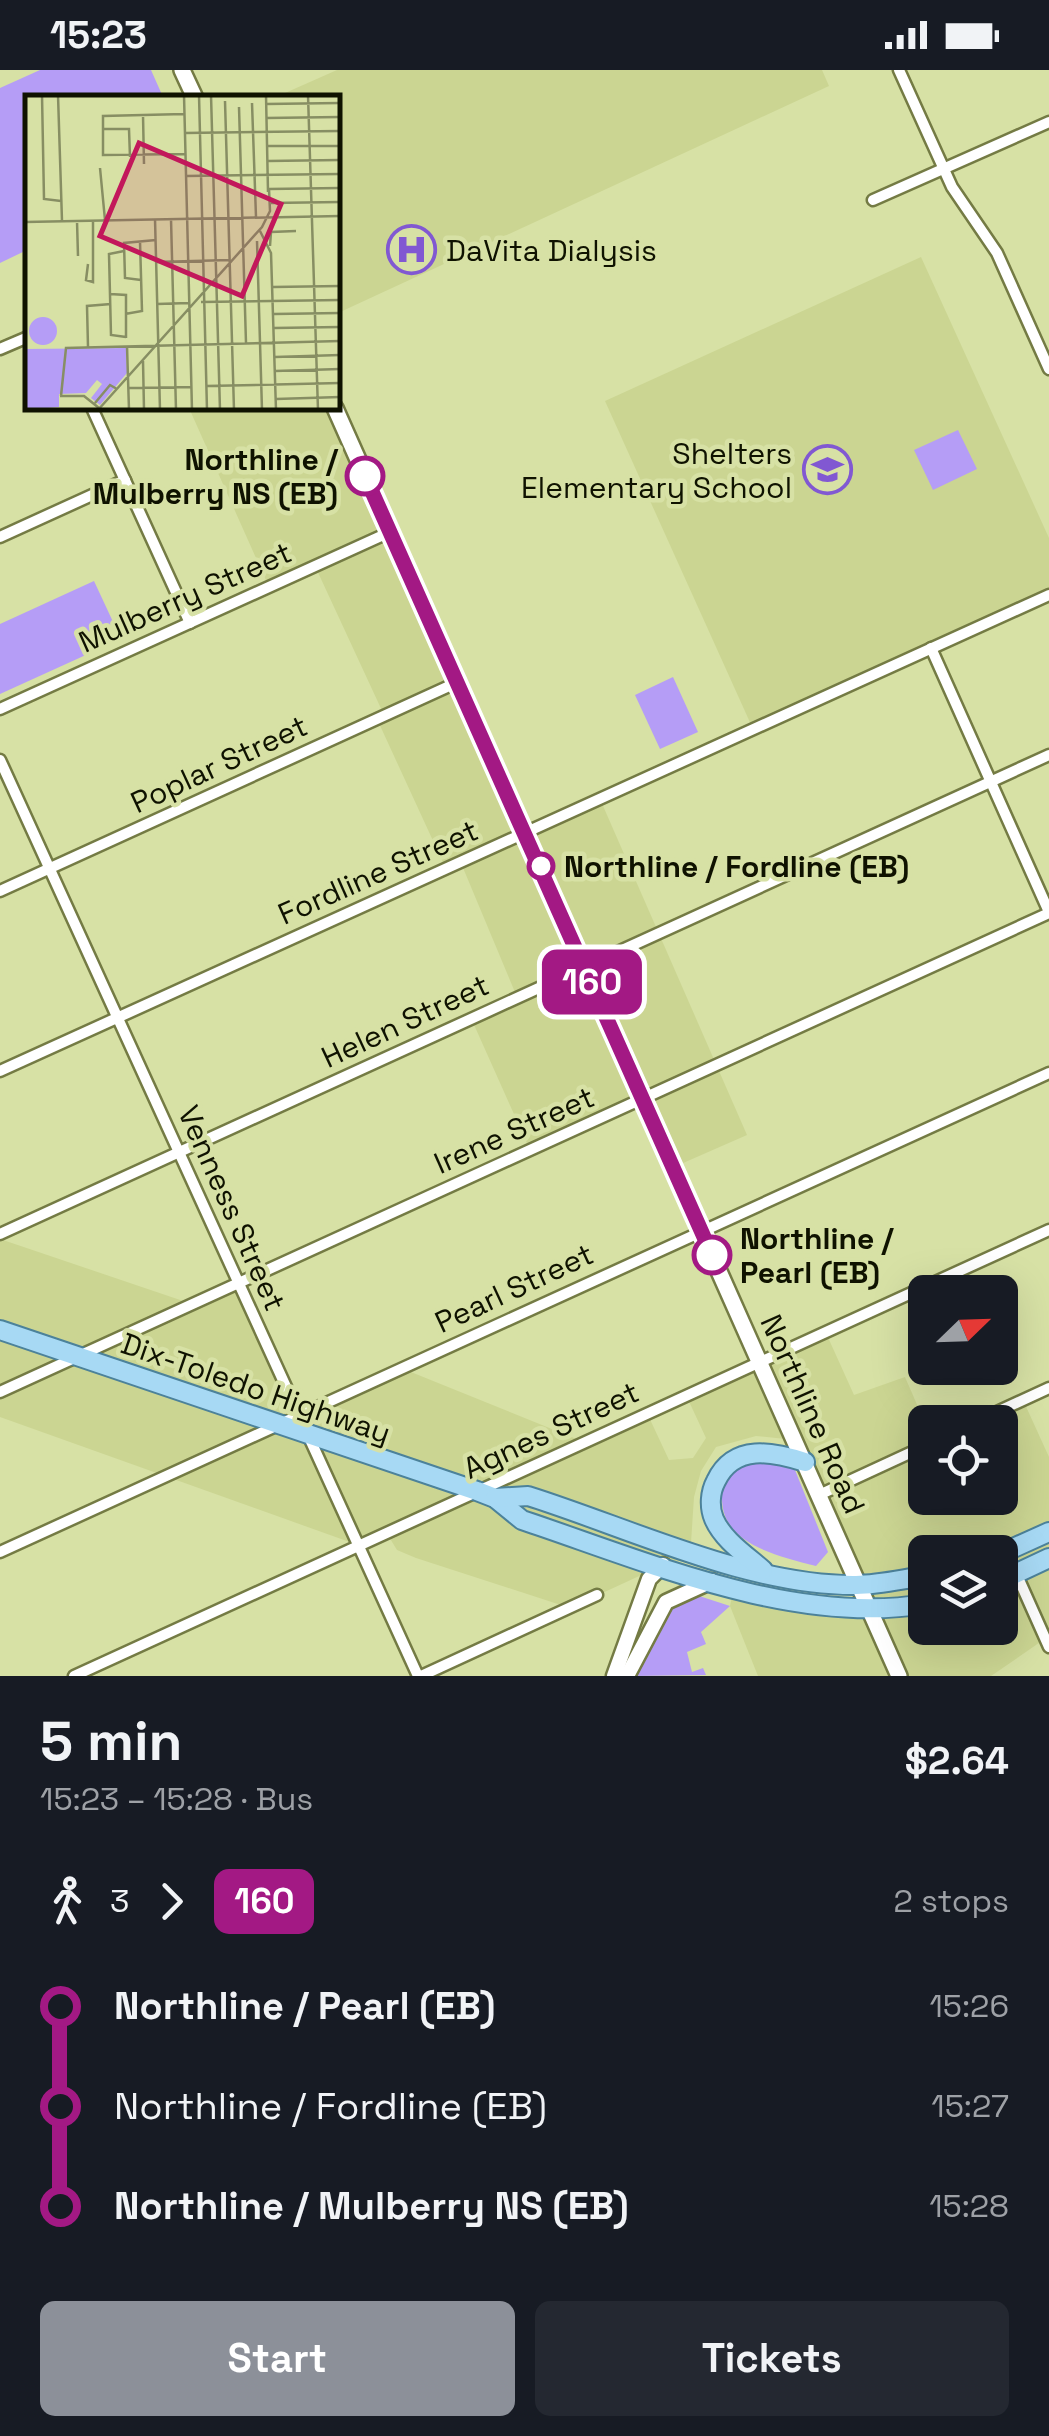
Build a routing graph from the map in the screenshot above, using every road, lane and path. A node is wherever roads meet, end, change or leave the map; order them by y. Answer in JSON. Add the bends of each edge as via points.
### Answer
{"nodes":[{"id":1,"x":182,"y":70,"type":"edge"},
{"id":2,"x":899,"y":70,"type":"edge"},
{"id":3,"x":193,"y":95,"type":"edge"},
{"id":4,"x":1049,"y":122,"type":"edge"},
{"id":5,"x":943,"y":170,"type":"junction"},
{"id":6,"x":873,"y":200,"type":"dead end"},
{"id":7,"x":25,"y":338,"type":"edge"},
{"id":8,"x":0,"y":349,"type":"edge"},
{"id":9,"x":1049,"y":369,"type":"edge"},
{"id":10,"x":93,"y":410,"type":"edge"},
{"id":11,"x":335,"y":410,"type":"edge"},
{"id":12,"x":125,"y":480,"type":"junction"},
{"id":13,"x":390,"y":532,"type":"junction"},
{"id":14,"x":0,"y":537,"type":"edge"},
{"id":15,"x":1049,"y":595,"type":"edge"},
{"id":16,"x":190,"y":623,"type":"junction"},
{"id":17,"x":932,"y":648,"type":"junction"},
{"id":18,"x":458,"y":682,"type":"junction"},
{"id":19,"x":0,"y":709,"type":"edge"},
{"id":20,"x":1049,"y":755,"type":"edge"},
{"id":21,"x":0,"y":760,"type":"edge"},
{"id":22,"x":990,"y":782,"type":"junction"},
{"id":23,"x":526,"y":833,"type":"junction"},
{"id":24,"x":50,"y":868,"type":"junction"},
{"id":25,"x":0,"y":891,"type":"edge"},
{"id":26,"x":1049,"y":912,"type":"edge"},
{"id":27,"x":585,"y":967,"type":"junction"},
{"id":28,"x":118,"y":1017,"type":"junction"},
{"id":29,"x":0,"y":1070,"type":"edge"},
{"id":30,"x":1049,"y":1073,"type":"edge"},
{"id":31,"x":643,"y":1098,"type":"junction"},
{"id":32,"x":180,"y":1154,"type":"junction"},
{"id":33,"x":702,"y":1230,"type":"junction"},
{"id":34,"x":1049,"y":1230,"type":"edge"},
{"id":35,"x":0,"y":1234,"type":"edge"},
{"id":36,"x":238,"y":1282,"type":"junction"},
{"id":37,"x":0,"y":1330,"type":"edge"},
{"id":38,"x":78,"y":1356,"type":"junction"},
{"id":39,"x":760,"y":1362,"type":"junction"},
{"id":40,"x":1049,"y":1388,"type":"edge"},
{"id":41,"x":0,"y":1392,"type":"edge"},
{"id":42,"x":1012,"y":1405,"type":"edge"},
{"id":43,"x":298,"y":1416,"type":"junction"},
{"id":44,"x":280,"y":1424,"type":"junction"},
{"id":45,"x":306,"y":1434,"type":"junction"},
{"id":46,"x":908,"y":1454,"type":"edge"},
{"id":47,"x":805,"y":1462,"type":"junction"},
{"id":48,"x":486,"y":1494,"type":"junction"},
{"id":49,"x":820,"y":1495,"type":"junction"},
{"id":50,"x":1049,"y":1532,"type":"edge"},
{"id":51,"x":358,"y":1545,"type":"junction"},
{"id":52,"x":1018,"y":1546,"type":"edge"},
{"id":53,"x":0,"y":1552,"type":"edge"},
{"id":54,"x":1049,"y":1558,"type":"edge"},
{"id":55,"x":663,"y":1565,"type":"junction"},
{"id":56,"x":740,"y":1566,"type":"junction"},
{"id":57,"x":1018,"y":1572,"type":"edge"},
{"id":58,"x":767,"y":1573,"type":"junction"},
{"id":59,"x":908,"y":1579,"type":"edge"},
{"id":60,"x":712,"y":1580,"type":"junction"},
{"id":61,"x":858,"y":1586,"type":"junction"},
{"id":62,"x":1018,"y":1594,"type":"edge"},
{"id":63,"x":597,"y":1595,"type":"dead end"},
{"id":64,"x":908,"y":1605,"type":"edge"},
{"id":65,"x":870,"y":1608,"type":"junction"},
{"id":66,"x":1049,"y":1647,"type":"edge"},
{"id":67,"x":74,"y":1676,"type":"edge"},
{"id":68,"x":420,"y":1676,"type":"edge"},
{"id":69,"x":614,"y":1676,"type":"edge"},
{"id":70,"x":627,"y":1676,"type":"edge"},
{"id":71,"x":899,"y":1676,"type":"edge"}],
"edges":[{"from":1,"to":3,"type":"main road"},
{"from":2,"to":5,"type":"street"},
{"from":4,"to":5,"type":"street"},
{"from":5,"to":6,"type":"street"},
{"from":5,"to":9,"type":"street","via":[[997,253]]},
{"from":7,"to":8,"type":"street"},
{"from":10,"to":12,"type":"street"},
{"from":11,"to":13,"type":"main road","name":"Northline Road"},
{"from":12,"to":14,"type":"street"},
{"from":12,"to":16,"type":"street"},
{"from":13,"to":16,"type":"street","name":"Mulberry Street"},
{"from":13,"to":18,"type":"main road","name":"Northline Road"},
{"from":15,"to":17,"type":"street","name":"Fordline Street"},
{"from":16,"to":19,"type":"street","name":"Mulberry Street"},
{"from":17,"to":22,"type":"street"},
{"from":17,"to":23,"type":"street","name":"Fordline Street"},
{"from":18,"to":23,"type":"main road","name":"Northline Road"},
{"from":18,"to":24,"type":"street","name":"Poplar Street"},
{"from":20,"to":22,"type":"street","name":"Helen Street"},
{"from":21,"to":24,"type":"street","name":"Venness Street"},
{"from":22,"to":26,"type":"street"},
{"from":22,"to":27,"type":"street","name":"Helen Street"},
{"from":23,"to":27,"type":"main road","name":"Northline Road"},
{"from":23,"to":28,"type":"street","name":"Fordline Street"},
{"from":24,"to":25,"type":"street","name":"Poplar Street"},
{"from":24,"to":28,"type":"street","name":"Venness Street"},
{"from":26,"to":31,"type":"street","name":"Irene Street"},
{"from":27,"to":31,"type":"main road","name":"Northline Road"},
{"from":27,"to":32,"type":"street","name":"Helen Street"},
{"from":28,"to":29,"type":"street","name":"Fordline Street"},
{"from":28,"to":32,"type":"street","name":"Venness Street"},
{"from":30,"to":33,"type":"street","name":"Pearl Street"},
{"from":31,"to":33,"type":"main road","name":"Northline Road"},
{"from":31,"to":36,"type":"street","name":"Irene Street"},
{"from":32,"to":35,"type":"street","name":"Helen Street"},
{"from":32,"to":36,"type":"street","name":"Venness Street"},
{"from":33,"to":39,"type":"main road","name":"Northline Road"},
{"from":33,"to":43,"type":"street","name":"Pearl Street"},
{"from":34,"to":39,"type":"street","name":"Agnes Street"},
{"from":36,"to":38,"type":"street","name":"Irene Street"},
{"from":36,"to":43,"type":"street","name":"Venness Street"},
{"from":37,"to":38,"type":"main road","name":"Dix-Toledo Highway"},
{"from":38,"to":41,"type":"street","name":"Irene Street"},
{"from":38,"to":44,"type":"main road","name":"Dix-Toledo Highway"},
{"from":39,"to":47,"type":"main road","name":"Northline Road"},
{"from":39,"to":48,"type":"street","name":"Agnes Street"},
{"from":40,"to":42,"type":"street"},
{"from":43,"to":44,"type":"street","name":"Pearl Street"},
{"from":43,"to":45,"type":"street","name":"Venness Street"},
{"from":44,"to":45,"type":"main road","name":"Dix-Toledo Highway"},
{"from":44,"to":53,"type":"street","name":"Pearl Street"},
{"from":45,"to":48,"type":"main road","name":"Dix-Toledo Highway"},
{"from":45,"to":51,"type":"street","name":"Venness Street"},
{"from":46,"to":49,"type":"street"},
{"from":47,"to":49,"type":"main road","name":"Northline Road"},
{"from":47,"to":58,"type":"main road","via":[[776,1453],[746,1454],[724,1468],[713,1487],[716,1524]]},
{"from":48,"to":51,"type":"street","name":"Agnes Street"},
{"from":48,"to":55,"type":"main road","name":"Dix-Toledo Highway","via":[[522,1520]]},
{"from":48,"to":56,"type":"main road","name":"Dix-Toledo Highway","via":[[528,1496]]},
{"from":49,"to":61,"type":"main road","name":"Northline Road"},
{"from":50,"to":52,"type":"main road"},
{"from":51,"to":67,"type":"street","name":"Agnes Street"},
{"from":51,"to":68,"type":"street","name":"Venness Street"},
{"from":54,"to":57,"type":"main road"},
{"from":55,"to":56,"type":"main road","via":[[690,1558]]},
{"from":55,"to":60,"type":"main road","name":"Dix-Toledo Highway"},
{"from":55,"to":69,"type":"street","via":[[649,1579]]},
{"from":56,"to":58,"type":"main road","name":"Dix-Toledo Highway"},
{"from":58,"to":61,"type":"main road","name":"Dix-Toledo Highway"},
{"from":59,"to":61,"type":"main road","name":"Dix-Toledo Highway"},
{"from":60,"to":65,"type":"main road","name":"Dix-Toledo Highway","via":[[799,1602]]},
{"from":60,"to":70,"type":"street","via":[[666,1602]]},
{"from":61,"to":65,"type":"main road","name":"Northline Road"},
{"from":62,"to":66,"type":"street"},
{"from":63,"to":68,"type":"street"},
{"from":64,"to":65,"type":"main road","name":"Dix-Toledo Highway"},
{"from":65,"to":71,"type":"main road","name":"Northline Road"}]}
